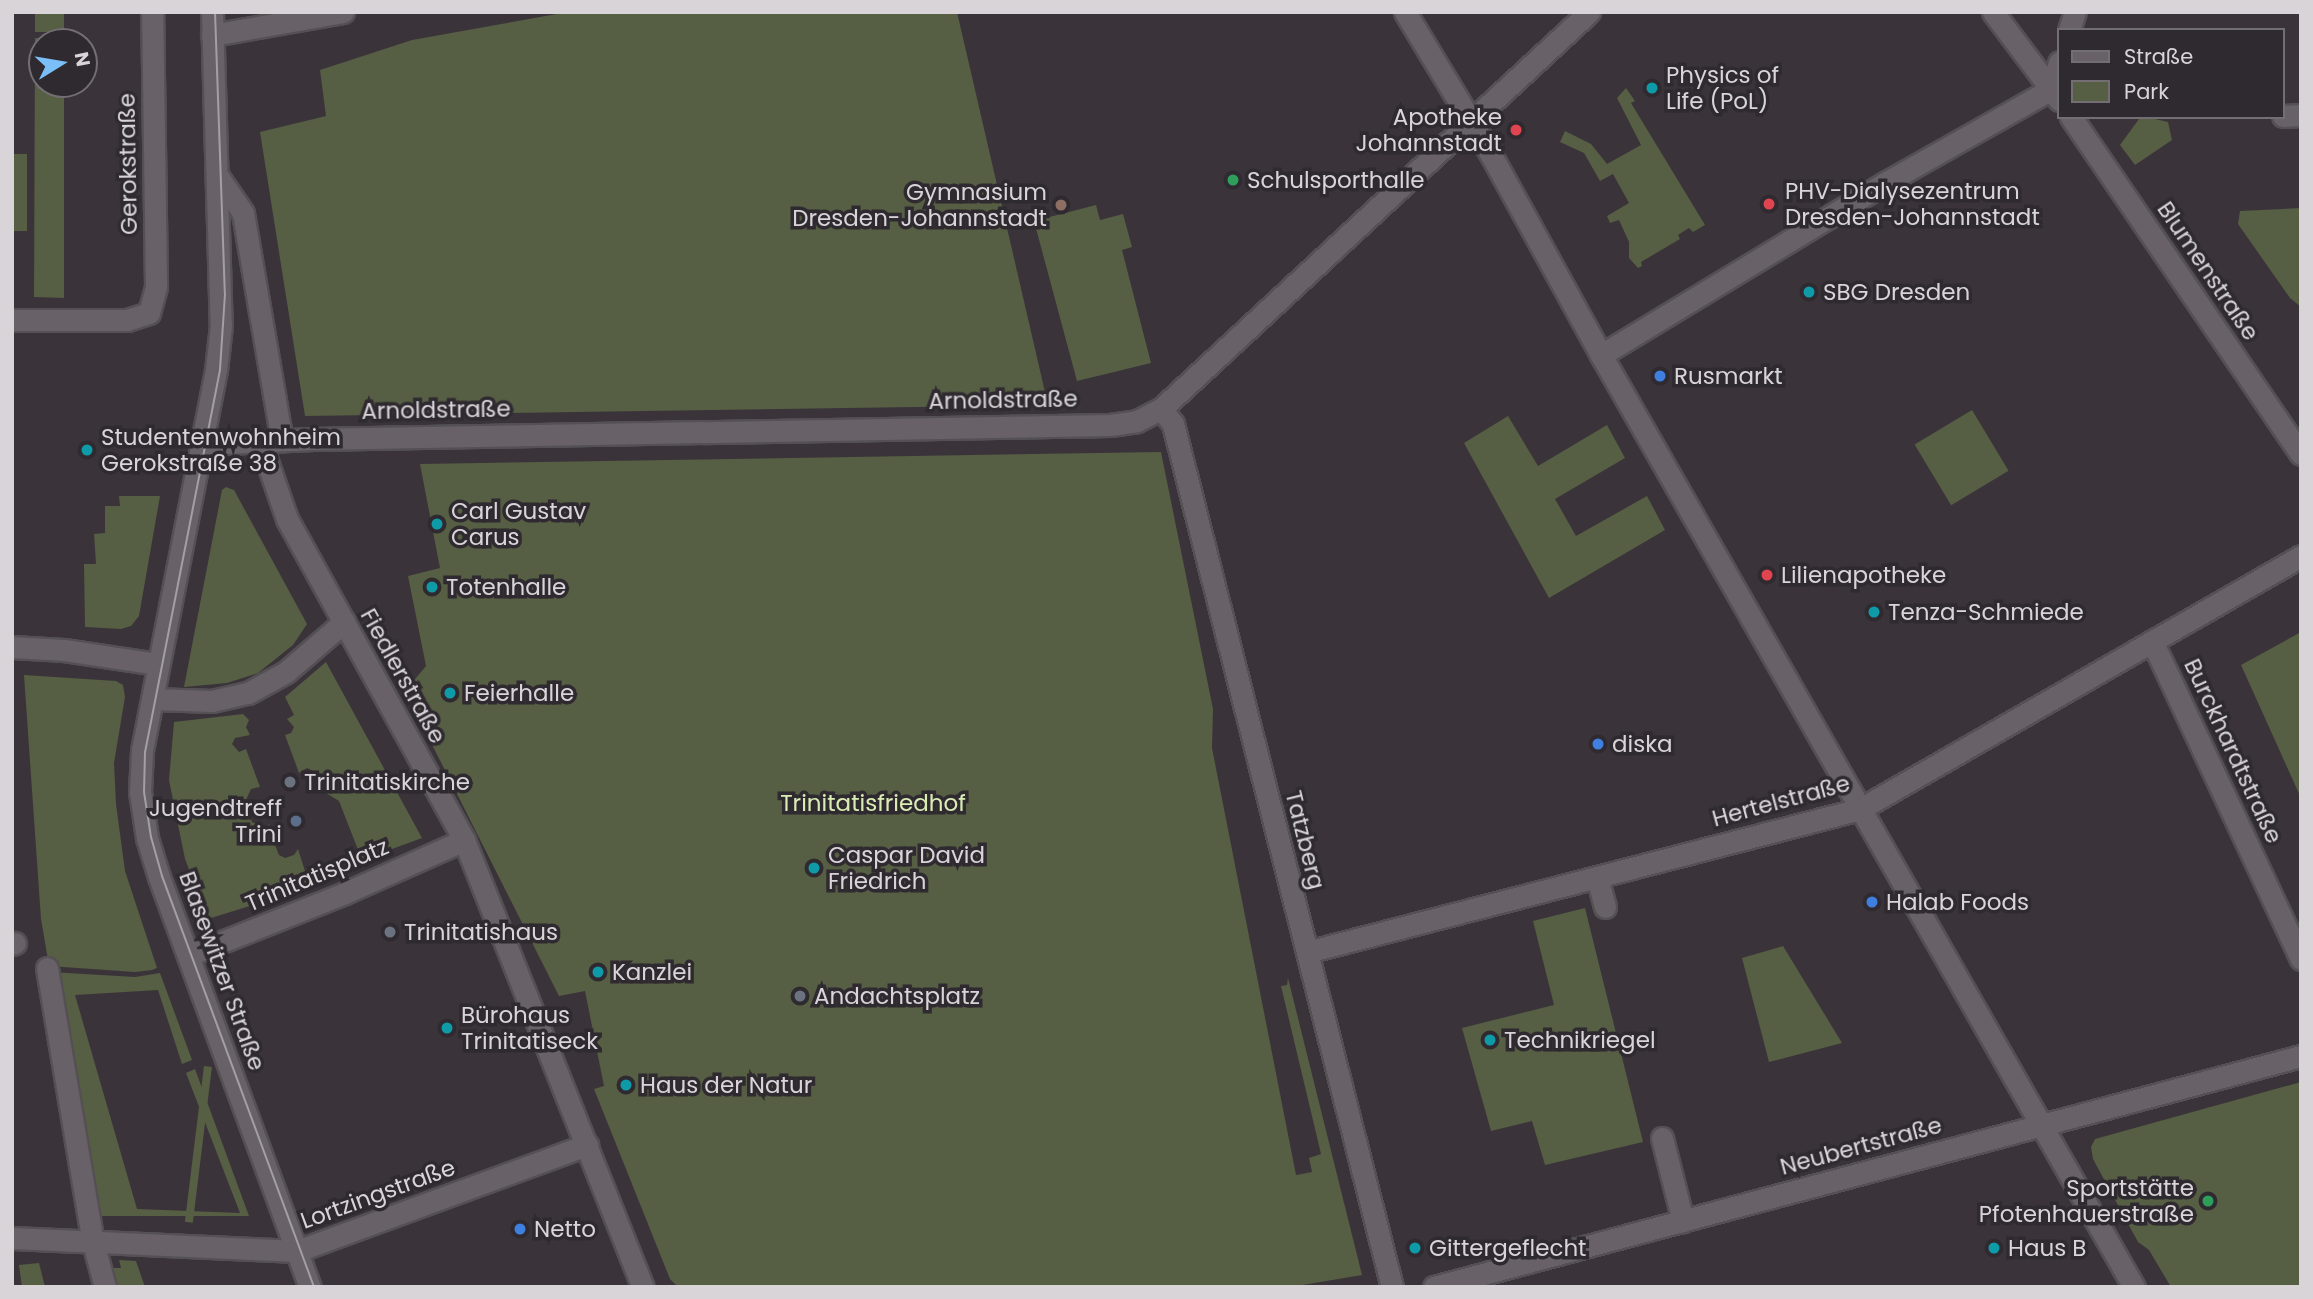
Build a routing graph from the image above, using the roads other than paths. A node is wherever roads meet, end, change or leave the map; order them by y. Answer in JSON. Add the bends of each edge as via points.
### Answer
{"nodes":[{"id":1,"x":152,"y":12,"type":"edge"},
{"id":2,"x":212,"y":12,"type":"edge"},
{"id":3,"x":343,"y":12,"type":"edge"},
{"id":4,"x":1405,"y":12,"type":"edge"},
{"id":5,"x":1589,"y":12,"type":"edge"},
{"id":6,"x":1993,"y":12,"type":"edge"},
{"id":7,"x":212,"y":36,"type":"junction"},
{"id":8,"x":2057,"y":93,"type":"edge"},
{"id":9,"x":2072,"y":119,"type":"edge"},
{"id":10,"x":1470,"y":122,"type":"junction"},
{"id":11,"x":218,"y":175,"type":"junction"},
{"id":12,"x":12,"y":320,"type":"edge"},
{"id":13,"x":1601,"y":355,"type":"junction"},
{"id":14,"x":1161,"y":409,"type":"junction"},
{"id":15,"x":282,"y":440,"type":"junction"},
{"id":16,"x":260,"y":441,"type":"junction"},
{"id":17,"x":203,"y":444,"type":"junction"},
{"id":18,"x":2301,"y":454,"type":"edge"},
{"id":19,"x":2301,"y":556,"type":"edge"},
{"id":20,"x":344,"y":622,"type":"junction"},
{"id":21,"x":2152,"y":641,"type":"junction"},
{"id":22,"x":12,"y":647,"type":"edge"},
{"id":23,"x":158,"y":664,"type":"junction"},
{"id":24,"x":152,"y":699,"type":"junction"},
{"id":25,"x":1860,"y":809,"type":"junction"},
{"id":26,"x":464,"y":840,"type":"junction"},
{"id":27,"x":1597,"y":877,"type":"junction"},
{"id":28,"x":1605,"y":907,"type":"dead end"},
{"id":29,"x":1307,"y":953,"type":"junction"},
{"id":30,"x":189,"y":955,"type":"junction"},
{"id":31,"x":2301,"y":959,"type":"edge"},
{"id":32,"x":47,"y":968,"type":"dead end"},
{"id":33,"x":2301,"y":1056,"type":"edge"},
{"id":34,"x":2041,"y":1125,"type":"junction"},
{"id":35,"x":1662,"y":1138,"type":"dead end"},
{"id":36,"x":587,"y":1145,"type":"junction"},
{"id":37,"x":1683,"y":1221,"type":"junction"},
{"id":38,"x":12,"y":1238,"type":"edge"},
{"id":39,"x":93,"y":1242,"type":"junction"},
{"id":40,"x":297,"y":1251,"type":"junction"},
{"id":41,"x":105,"y":1287,"type":"edge"},
{"id":42,"x":310,"y":1287,"type":"edge"},
{"id":43,"x":643,"y":1287,"type":"edge"},
{"id":44,"x":1392,"y":1287,"type":"edge"},
{"id":45,"x":1434,"y":1287,"type":"edge"},
{"id":46,"x":2134,"y":1287,"type":"edge"}],
"edges":[{"from":1,"to":12,"type":"street","name":"Gerokstraße","via":[[156,286],[149,313],[127,320]]},
{"from":2,"to":7,"type":"street"},
{"from":3,"to":7,"type":"street"},
{"from":4,"to":10,"type":"street"},
{"from":5,"to":10,"type":"street","name":"Arnoldstraße"},
{"from":6,"to":8,"type":"street"},
{"from":7,"to":11,"type":"street"},
{"from":8,"to":13,"type":"street","via":[[1885,183]]},
{"from":9,"to":18,"type":"street","name":"Blumenstraße"},
{"from":10,"to":13,"type":"street"},
{"from":10,"to":14,"type":"street","name":"Arnoldstraße"},
{"from":11,"to":15,"type":"street","via":[[243,213]]},
{"from":11,"to":17,"type":"street","via":[[221,324]]},
{"from":13,"to":25,"type":"street"},
{"from":14,"to":15,"type":"street","name":"Arnoldstraße","via":[[1137,421],[1110,425]]},
{"from":14,"to":29,"type":"street","name":"Tatzberg","via":[[1172,424]]},
{"from":15,"to":16,"type":"street","name":"Arnoldstraße"},
{"from":16,"to":17,"type":"street"},
{"from":16,"to":20,"type":"street","name":"Fiedlerstraße","via":[[287,519]]},
{"from":17,"to":23,"type":"street"},
{"from":19,"to":21,"type":"street","name":"Hertelstraße"},
{"from":20,"to":24,"type":"street","via":[[286,672],[248,693],[212,701]]},
{"from":20,"to":26,"type":"street","name":"Fiedlerstraße"},
{"from":21,"to":25,"type":"street","name":"Hertelstraße"},
{"from":21,"to":31,"type":"street","name":"Burckhardtstraße"},
{"from":22,"to":23,"type":"street"},
{"from":23,"to":24,"type":"street","name":"Blasewitzer Straße"},
{"from":24,"to":30,"type":"street","name":"Blasewitzer Straße","via":[[142,751],[147,838]]},
{"from":25,"to":27,"type":"street","name":"Hertelstraße"},
{"from":25,"to":34,"type":"street"},
{"from":26,"to":30,"type":"street","name":"Trinitatisplatz"},
{"from":26,"to":36,"type":"street","name":"Fiedlerstraße"},
{"from":27,"to":28,"type":"street"},
{"from":27,"to":29,"type":"street","name":"Hertelstraße"},
{"from":29,"to":44,"type":"street","name":"Tatzberg"},
{"from":30,"to":40,"type":"street","name":"Blasewitzer Straße"},
{"from":32,"to":39,"type":"street"},
{"from":33,"to":34,"type":"street","name":"Neubertstraße"},
{"from":34,"to":37,"type":"street","name":"Neubertstraße"},
{"from":34,"to":46,"type":"street"},
{"from":35,"to":37,"type":"street"},
{"from":36,"to":40,"type":"street","name":"Lortzingstraße"},
{"from":36,"to":43,"type":"street","name":"Fiedlerstraße"},
{"from":37,"to":45,"type":"street","name":"Neubertstraße"},
{"from":38,"to":39,"type":"street","name":"Lortzingstraße"},
{"from":39,"to":40,"type":"street","name":"Lortzingstraße"},
{"from":39,"to":41,"type":"street"},
{"from":40,"to":42,"type":"street","name":"Blasewitzer Straße"}]}
